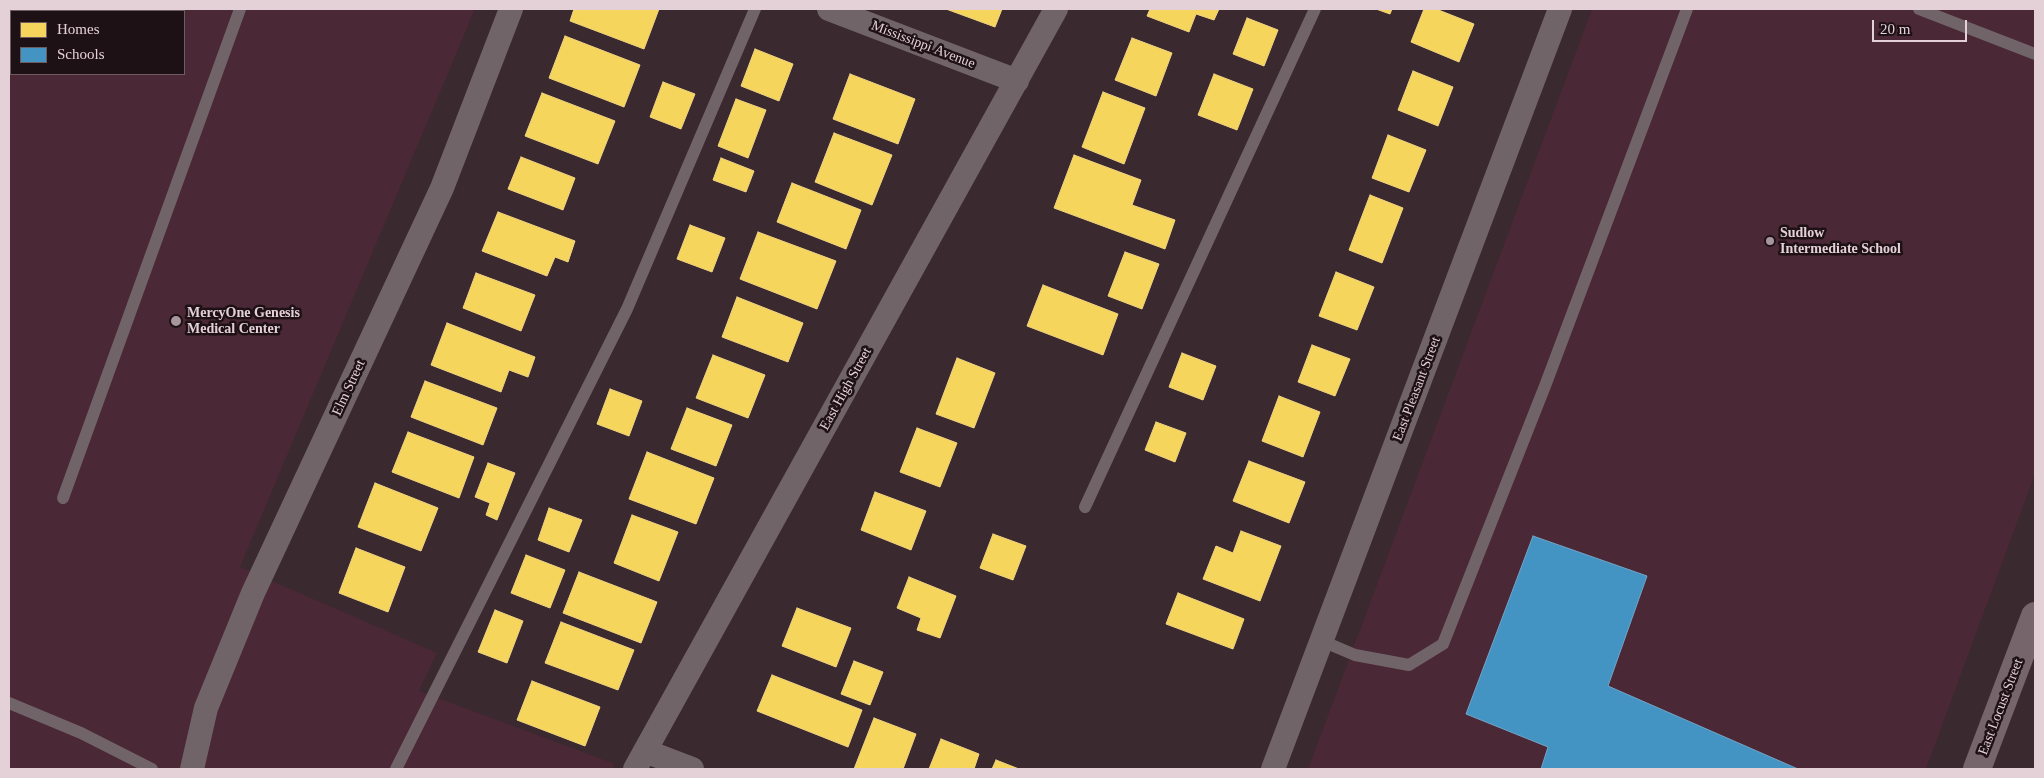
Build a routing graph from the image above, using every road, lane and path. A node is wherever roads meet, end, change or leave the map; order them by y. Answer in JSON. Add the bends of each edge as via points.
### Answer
{"nodes":[{"id":1,"x":240,"y":9,"type":"edge"},
{"id":2,"x":511,"y":9,"type":"edge"},
{"id":3,"x":755,"y":9,"type":"edge"},
{"id":4,"x":829,"y":9,"type":"edge"},
{"id":5,"x":1056,"y":9,"type":"edge"},
{"id":6,"x":1315,"y":9,"type":"edge"},
{"id":7,"x":1560,"y":9,"type":"edge"},
{"id":8,"x":1686,"y":9,"type":"edge"},
{"id":9,"x":1919,"y":9,"type":"edge"},
{"id":10,"x":2035,"y":54,"type":"edge"},
{"id":11,"x":1017,"y":82,"type":"junction"},
{"id":12,"x":63,"y":498,"type":"dead end"},
{"id":13,"x":1084,"y":507,"type":"dead end"},
{"id":14,"x":2035,"y":616,"type":"edge"},
{"id":15,"x":1322,"y":641,"type":"junction"},
{"id":16,"x":9,"y":704,"type":"edge"},
{"id":17,"x":640,"y":760,"type":"edge"},
{"id":18,"x":1983,"y":767,"type":"edge"},
{"id":19,"x":152,"y":769,"type":"edge"},
{"id":20,"x":192,"y":769,"type":"edge"},
{"id":21,"x":396,"y":769,"type":"edge"},
{"id":22,"x":692,"y":769,"type":"edge"},
{"id":23,"x":1273,"y":769,"type":"edge"}],
"edges":[{"from":1,"to":12,"type":"lane"},
{"from":2,"to":20,"type":"street","name":"Elm Street","via":[[442,188],[253,593],[206,708]]},
{"from":3,"to":21,"type":"lane","via":[[627,309]]},
{"from":4,"to":11,"type":"street","name":"Mississippi Avenue"},
{"from":5,"to":11,"type":"street","name":"East High Street"},
{"from":6,"to":13,"type":"lane"},
{"from":7,"to":15,"type":"street","name":"East Pleasant Street"},
{"from":8,"to":15,"type":"lane","via":[[1443,644],[1409,665],[1355,655]]},
{"from":9,"to":10,"type":"lane"},
{"from":11,"to":17,"type":"street","name":"East High Street"},
{"from":14,"to":18,"type":"main road","name":"East Locust Street"},
{"from":15,"to":23,"type":"street","name":"East Pleasant Street"},
{"from":16,"to":19,"type":"lane","via":[[81,733]]},
{"from":17,"to":22,"type":"street"}]}
